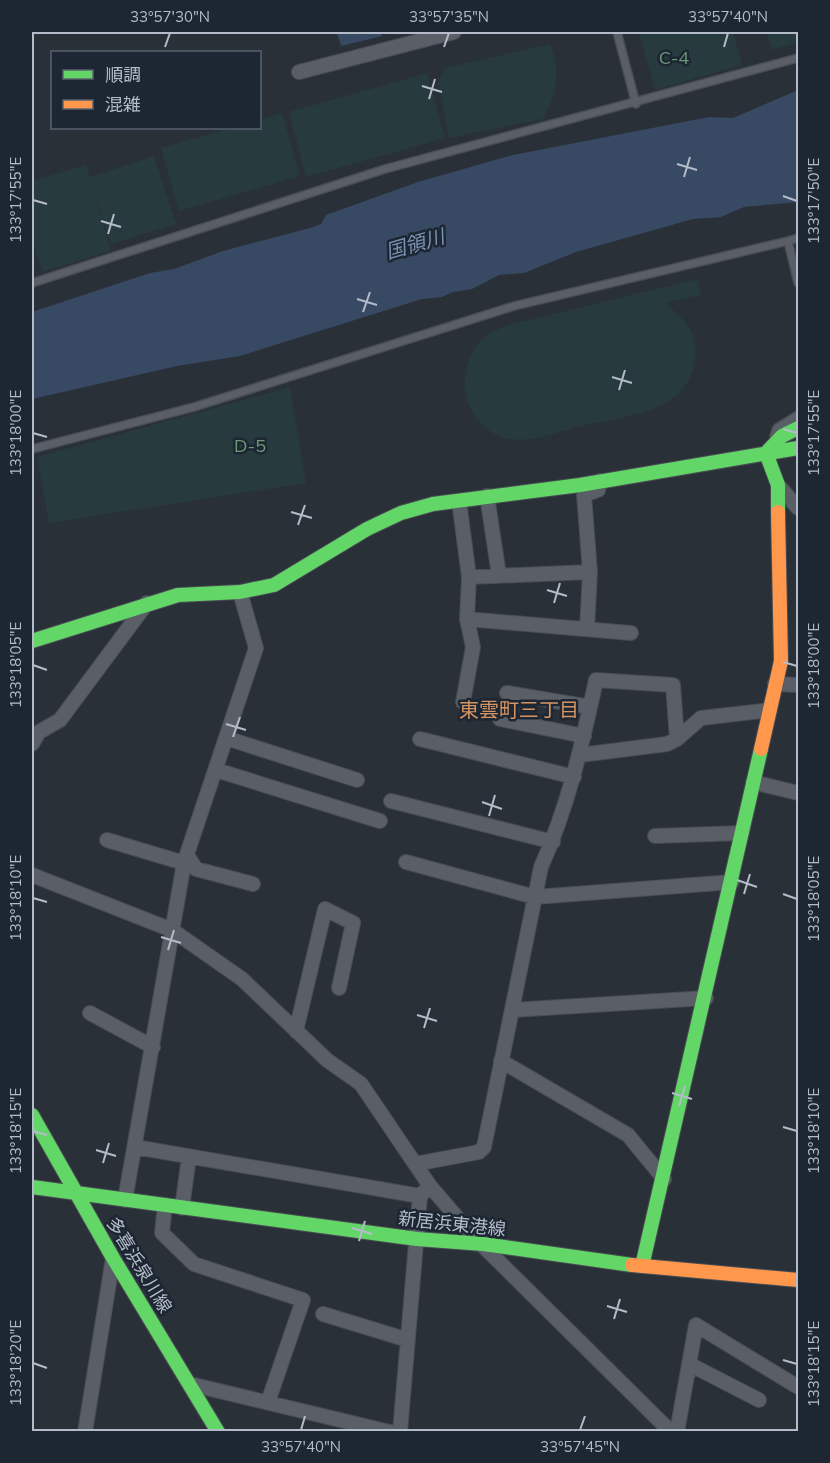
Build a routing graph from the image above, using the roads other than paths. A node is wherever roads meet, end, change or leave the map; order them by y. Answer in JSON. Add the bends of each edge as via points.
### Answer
{"nodes":[{"id":1,"x":454,"y":32,"type":"edge"},
{"id":2,"x":617,"y":32,"type":"edge"},
{"id":3,"x":798,"y":58,"type":"edge"},
{"id":4,"x":299,"y":72,"type":"dead end"},
{"id":5,"x":636,"y":104,"type":"junction"},
{"id":6,"x":798,"y":238,"type":"edge"},
{"id":7,"x":788,"y":241,"type":"junction"},
{"id":8,"x":32,"y":283,"type":"edge"},
{"id":9,"x":798,"y":283,"type":"edge"},
{"id":10,"x":798,"y":415,"type":"edge"},
{"id":11,"x":798,"y":428,"type":"edge"},
{"id":12,"x":798,"y":448,"type":"edge"},
{"id":13,"x":32,"y":449,"type":"edge"},
{"id":14,"x":766,"y":453,"type":"junction"},
{"id":15,"x":600,"y":481,"type":"junction"},
{"id":16,"x":778,"y":485,"type":"junction"},
{"id":17,"x":487,"y":496,"type":"junction"},
{"id":18,"x":459,"y":501,"type":"junction"},
{"id":19,"x":798,"y":508,"type":"edge"},
{"id":20,"x":590,"y":572,"type":"junction"},
{"id":21,"x":499,"y":575,"type":"junction"},
{"id":22,"x":469,"y":577,"type":"junction"},
{"id":23,"x":240,"y":592,"type":"junction"},
{"id":24,"x":147,"y":603,"type":"junction"},
{"id":25,"x":467,"y":619,"type":"junction"},
{"id":26,"x":587,"y":629,"type":"junction"},
{"id":27,"x":631,"y":633,"type":"dead end"},
{"id":28,"x":32,"y":641,"type":"edge"},
{"id":29,"x":775,"y":684,"type":"junction"},
{"id":30,"x":798,"y":685,"type":"edge"},
{"id":31,"x":507,"y":693,"type":"dead end"},
{"id":32,"x":463,"y":702,"type":"dead end"},
{"id":33,"x":590,"y":707,"type":"junction"},
{"id":34,"x":770,"y":710,"type":"junction"},
{"id":35,"x":500,"y":719,"type":"dead end"},
{"id":36,"x":584,"y":736,"type":"junction"},
{"id":37,"x":226,"y":738,"type":"junction"},
{"id":38,"x":677,"y":739,"type":"junction"},
{"id":39,"x":420,"y":740,"type":"dead end"},
{"id":40,"x":32,"y":744,"type":"edge"},
{"id":41,"x":580,"y":755,"type":"junction"},
{"id":42,"x":216,"y":770,"type":"junction"},
{"id":43,"x":574,"y":777,"type":"junction"},
{"id":44,"x":357,"y":780,"type":"dead end"},
{"id":45,"x":753,"y":783,"type":"junction"},
{"id":46,"x":798,"y":793,"type":"edge"},
{"id":47,"x":391,"y":801,"type":"dead end"},
{"id":48,"x":380,"y":821,"type":"dead end"},
{"id":49,"x":742,"y":833,"type":"junction"},
{"id":50,"x":655,"y":837,"type":"dead end"},
{"id":51,"x":107,"y":840,"type":"dead end"},
{"id":52,"x":553,"y":842,"type":"junction"},
{"id":53,"x":185,"y":859,"type":"junction"},
{"id":54,"x":406,"y":862,"type":"dead end"},
{"id":55,"x":32,"y":876,"type":"edge"},
{"id":56,"x":732,"y":882,"type":"junction"},
{"id":57,"x":253,"y":884,"type":"dead end"},
{"id":58,"x":535,"y":897,"type":"junction"},
{"id":59,"x":172,"y":930,"type":"junction"},
{"id":60,"x":339,"y":988,"type":"dead end"},
{"id":61,"x":706,"y":998,"type":"junction"},
{"id":62,"x":512,"y":1010,"type":"junction"},
{"id":63,"x":90,"y":1013,"type":"dead end"},
{"id":64,"x":296,"y":1030,"type":"junction"},
{"id":65,"x":153,"y":1047,"type":"junction"},
{"id":66,"x":501,"y":1061,"type":"junction"},
{"id":67,"x":32,"y":1115,"type":"edge"},
{"id":68,"x":135,"y":1148,"type":"junction"},
{"id":69,"x":189,"y":1157,"type":"junction"},
{"id":70,"x":416,"y":1164,"type":"junction"},
{"id":71,"x":664,"y":1179,"type":"junction"},
{"id":72,"x":32,"y":1187,"type":"edge"},
{"id":73,"x":425,"y":1191,"type":"junction"},
{"id":74,"x":76,"y":1192,"type":"junction"},
{"id":75,"x":125,"y":1200,"type":"junction"},
{"id":76,"x":165,"y":1205,"type":"junction"},
{"id":77,"x":182,"y":1208,"type":"junction"},
{"id":78,"x":417,"y":1239,"type":"junction"},
{"id":79,"x":483,"y":1244,"type":"junction"},
{"id":80,"x":113,"y":1258,"type":"junction"},
{"id":81,"x":642,"y":1266,"type":"junction"},
{"id":82,"x":798,"y":1280,"type":"edge"},
{"id":83,"x":323,"y":1314,"type":"dead end"},
{"id":84,"x":408,"y":1340,"type":"junction"},
{"id":85,"x":689,"y":1364,"type":"junction"},
{"id":86,"x":190,"y":1384,"type":"junction"},
{"id":87,"x":798,"y":1387,"type":"edge"},
{"id":88,"x":759,"y":1400,"type":"dead end"},
{"id":89,"x":268,"y":1402,"type":"junction"},
{"id":90,"x":85,"y":1431,"type":"edge"},
{"id":91,"x":218,"y":1431,"type":"edge"},
{"id":92,"x":390,"y":1431,"type":"edge"},
{"id":93,"x":400,"y":1431,"type":"edge"},
{"id":94,"x":670,"y":1431,"type":"edge"},
{"id":95,"x":677,"y":1431,"type":"edge"}],
"edges":[{"from":1,"to":4,"type":"street"},
{"from":2,"to":5,"type":"lane"},
{"from":3,"to":5,"type":"lane"},
{"from":5,"to":8,"type":"lane","via":[[385,169]]},
{"from":6,"to":7,"type":"lane"},
{"from":7,"to":9,"type":"lane"},
{"from":7,"to":13,"type":"lane","via":[[514,306],[194,407]]},
{"from":10,"to":14,"type":"lane","via":[[777,428]]},
{"from":11,"to":14,"type":"street","via":[[782,436]]},
{"from":12,"to":14,"type":"street"},
{"from":14,"to":15,"type":"street"},
{"from":14,"to":16,"type":"street"},
{"from":15,"to":17,"type":"street"},
{"from":15,"to":20,"type":"street","via":[[598,490],[584,495]]},
{"from":16,"to":19,"type":"street"},
{"from":16,"to":29,"type":"street","via":[[781,661]]},
{"from":17,"to":18,"type":"street"},
{"from":17,"to":21,"type":"street"},
{"from":18,"to":22,"type":"street"},
{"from":18,"to":23,"type":"street","via":[[401,513],[274,585]]},
{"from":20,"to":21,"type":"street"},
{"from":20,"to":26,"type":"street"},
{"from":21,"to":22,"type":"street"},
{"from":22,"to":25,"type":"street"},
{"from":23,"to":24,"type":"street","via":[[178,595]]},
{"from":23,"to":37,"type":"street","via":[[256,648]]},
{"from":24,"to":28,"type":"street"},
{"from":24,"to":40,"type":"street","via":[[60,720],[39,732]]},
{"from":25,"to":26,"type":"street"},
{"from":25,"to":32,"type":"street","via":[[473,647]]},
{"from":26,"to":27,"type":"street"},
{"from":29,"to":30,"type":"street"},
{"from":29,"to":34,"type":"street"},
{"from":31,"to":33,"type":"street"},
{"from":33,"to":36,"type":"street"},
{"from":33,"to":38,"type":"street","via":[[596,680],[673,685]]},
{"from":34,"to":38,"type":"street","via":[[701,718]]},
{"from":34,"to":45,"type":"street"},
{"from":35,"to":36,"type":"street"},
{"from":36,"to":41,"type":"street"},
{"from":37,"to":42,"type":"street"},
{"from":37,"to":44,"type":"street"},
{"from":38,"to":41,"type":"street","via":[[667,744]]},
{"from":39,"to":43,"type":"street"},
{"from":41,"to":43,"type":"street"},
{"from":42,"to":48,"type":"street"},
{"from":42,"to":53,"type":"street"},
{"from":43,"to":52,"type":"street"},
{"from":45,"to":46,"type":"street"},
{"from":45,"to":49,"type":"street"},
{"from":47,"to":52,"type":"street"},
{"from":49,"to":50,"type":"street"},
{"from":49,"to":56,"type":"street"},
{"from":51,"to":53,"type":"street"},
{"from":52,"to":58,"type":"street","via":[[541,867]]},
{"from":53,"to":57,"type":"street","via":[[196,869]]},
{"from":53,"to":59,"type":"street"},
{"from":54,"to":58,"type":"street"},
{"from":55,"to":59,"type":"street"},
{"from":56,"to":58,"type":"street"},
{"from":56,"to":61,"type":"street"},
{"from":58,"to":62,"type":"street"},
{"from":59,"to":64,"type":"street","via":[[242,979]]},
{"from":59,"to":65,"type":"street"},
{"from":60,"to":64,"type":"street","via":[[353,924],[325,909]]},
{"from":61,"to":62,"type":"street"},
{"from":61,"to":71,"type":"street"},
{"from":62,"to":66,"type":"street"},
{"from":63,"to":65,"type":"street"},
{"from":64,"to":70,"type":"street","via":[[327,1060],[361,1083]]},
{"from":65,"to":68,"type":"street"},
{"from":66,"to":70,"type":"street","via":[[484,1146],[479,1152]]},
{"from":66,"to":71,"type":"street","via":[[628,1135]]},
{"from":67,"to":74,"type":"street","name":"多喜浜泉川線"},
{"from":68,"to":69,"type":"street"},
{"from":68,"to":75,"type":"street"},
{"from":69,"to":73,"type":"street"},
{"from":69,"to":77,"type":"street"},
{"from":70,"to":73,"type":"street"},
{"from":71,"to":81,"type":"street"},
{"from":72,"to":74,"type":"street","name":"新居浜東港線"},
{"from":73,"to":78,"type":"street"},
{"from":73,"to":79,"type":"street"},
{"from":74,"to":75,"type":"street","name":"新居浜東港線"},
{"from":74,"to":80,"type":"street","name":"多喜浜泉川線"},
{"from":75,"to":76,"type":"street","name":"新居浜東港線"},
{"from":76,"to":77,"type":"street","name":"新居浜東港線"},
{"from":76,"to":89,"type":"street","via":[[162,1233],[194,1264],[303,1300]]},
{"from":77,"to":78,"type":"street","name":"新居浜東港線"},
{"from":78,"to":79,"type":"street","name":"新居浜東港線"},
{"from":78,"to":84,"type":"street"},
{"from":79,"to":81,"type":"street","name":"新居浜東港線"},
{"from":79,"to":94,"type":"street"},
{"from":80,"to":86,"type":"street","name":"多喜浜泉川線"},
{"from":80,"to":90,"type":"street"},
{"from":81,"to":82,"type":"street","name":"新居浜東港線"},
{"from":83,"to":84,"type":"street"},
{"from":84,"to":93,"type":"street"},
{"from":85,"to":87,"type":"street","via":[[696,1325]]},
{"from":85,"to":88,"type":"street"},
{"from":85,"to":95,"type":"street"},
{"from":86,"to":89,"type":"street"},
{"from":86,"to":91,"type":"street","name":"多喜浜泉川線"},
{"from":89,"to":92,"type":"street"}]}
